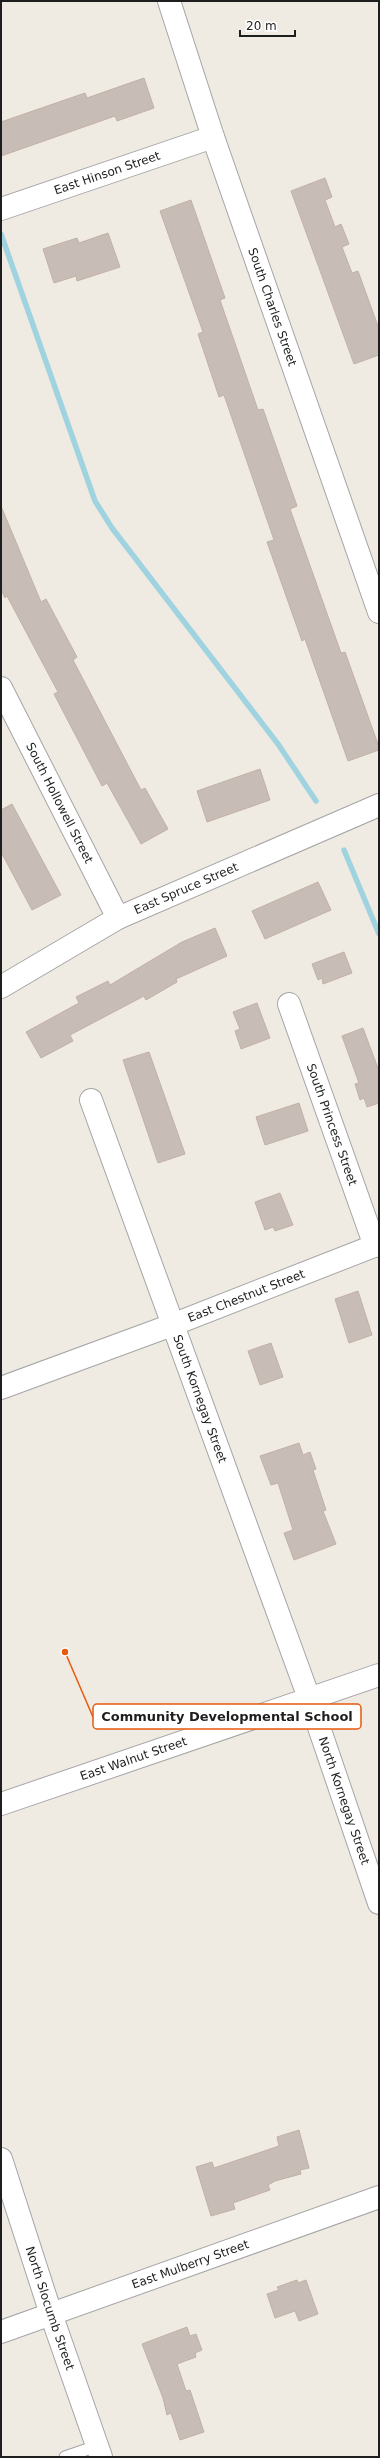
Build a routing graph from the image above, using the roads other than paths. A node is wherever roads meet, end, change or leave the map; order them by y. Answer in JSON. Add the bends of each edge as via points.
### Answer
{"nodes":[{"id":1,"x":168,"y":1,"type":"edge"},
{"id":2,"x":213,"y":137,"type":"junction"},
{"id":3,"x":1,"y":209,"type":"edge"},
{"id":4,"x":379,"y":612,"type":"edge"},
{"id":5,"x":1,"y":688,"type":"edge"},
{"id":6,"x":379,"y":805,"type":"edge"},
{"id":7,"x":118,"y":918,"type":"junction"},
{"id":8,"x":1,"y":987,"type":"edge"},
{"id":9,"x":289,"y":1004,"type":"dead end"},
{"id":10,"x":91,"y":1100,"type":"dead end"},
{"id":11,"x":377,"y":1245,"type":"edge"},
{"id":12,"x":172,"y":1325,"type":"junction"},
{"id":13,"x":1,"y":1388,"type":"edge"},
{"id":14,"x":379,"y":1675,"type":"edge"},
{"id":15,"x":309,"y":1698,"type":"junction"},
{"id":16,"x":1,"y":1804,"type":"edge"},
{"id":17,"x":379,"y":1903,"type":"edge"},
{"id":18,"x":1,"y":2159,"type":"edge"},
{"id":19,"x":379,"y":2197,"type":"edge"},
{"id":20,"x":51,"y":2314,"type":"junction"},
{"id":21,"x":1,"y":2332,"type":"edge"},
{"id":22,"x":99,"y":2451,"type":"edge"},
{"id":23,"x":65,"y":2457,"type":"edge"}],
"edges":[{"from":1,"to":2,"type":"street","name":"South Charles Street"},
{"from":2,"to":3,"type":"street","name":"East Hinson Street"},
{"from":2,"to":4,"type":"street","name":"South Charles Street"},
{"from":5,"to":7,"type":"street","name":"South Hollowell Street"},
{"from":6,"to":7,"type":"street","name":"East Spruce Street"},
{"from":7,"to":8,"type":"street","name":"East Spruce Street"},
{"from":9,"to":11,"type":"street","name":"South Princess Street"},
{"from":10,"to":12,"type":"street","name":"South Kornegay Street"},
{"from":11,"to":12,"type":"street","name":"East Chestnut Street"},
{"from":12,"to":13,"type":"street","name":"East Chestnut Street"},
{"from":12,"to":15,"type":"street","name":"South Kornegay Street"},
{"from":14,"to":15,"type":"street","name":"East Walnut Street"},
{"from":15,"to":16,"type":"street","name":"East Walnut Street"},
{"from":15,"to":17,"type":"street","name":"North Kornegay Street"},
{"from":18,"to":20,"type":"street","name":"North Slocumb Street"},
{"from":19,"to":20,"type":"street","name":"East Mulberry Street"},
{"from":20,"to":21,"type":"street","name":"East Mulberry Street"},
{"from":20,"to":22,"type":"street","name":"North Slocumb Street"},
{"from":22,"to":23,"type":"lane"}]}
